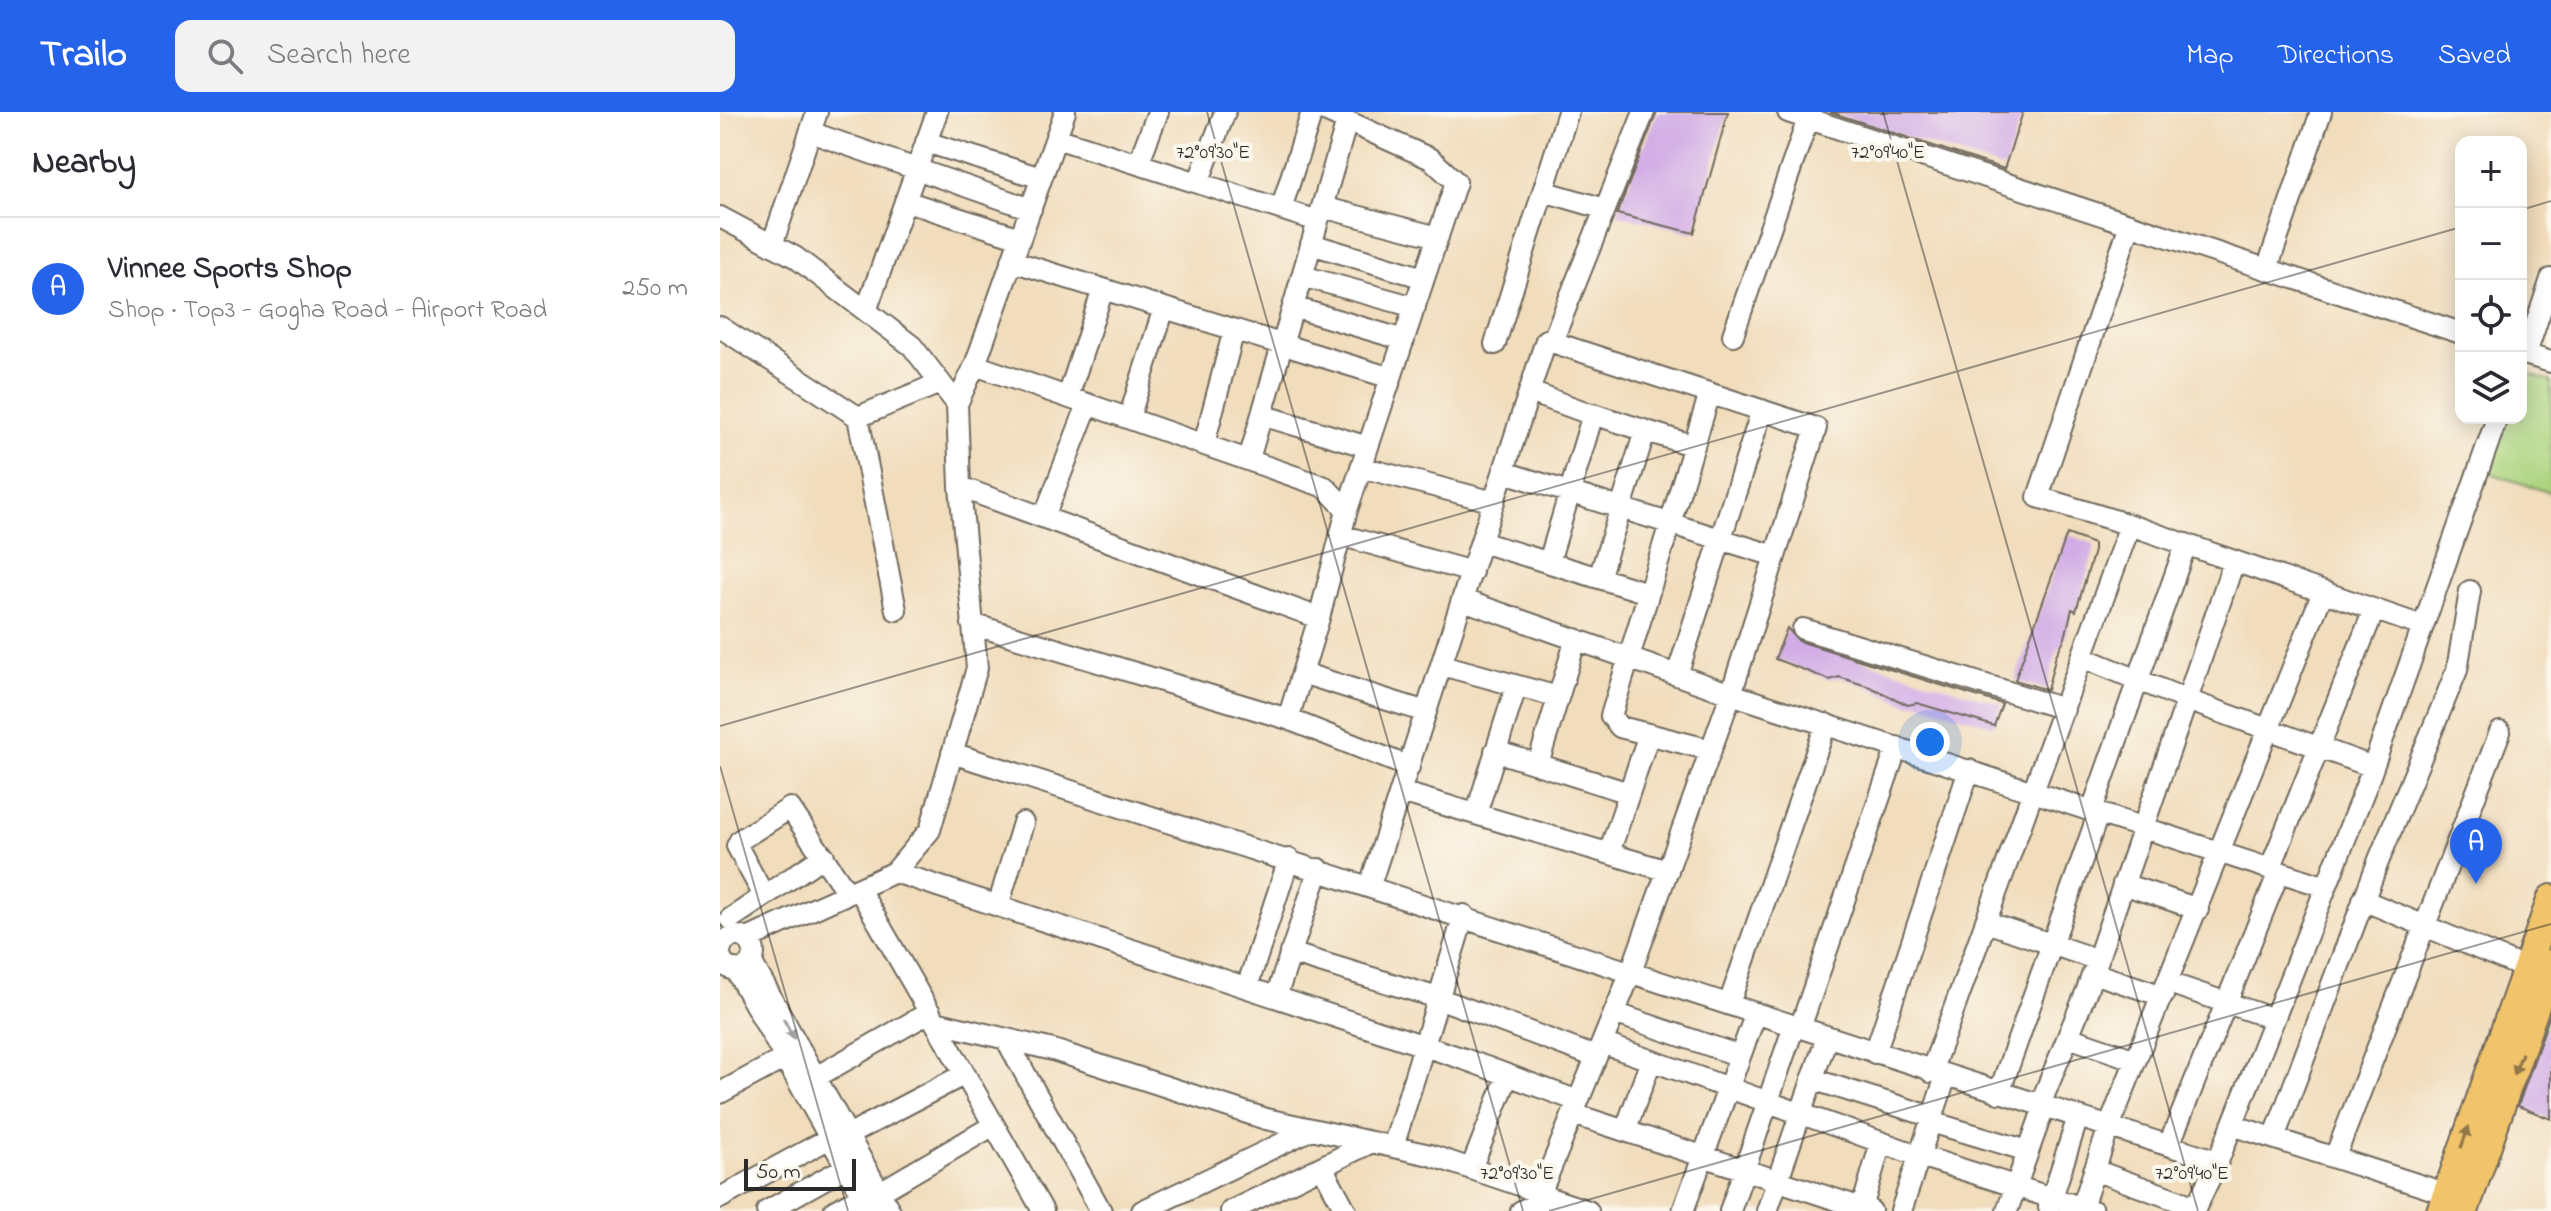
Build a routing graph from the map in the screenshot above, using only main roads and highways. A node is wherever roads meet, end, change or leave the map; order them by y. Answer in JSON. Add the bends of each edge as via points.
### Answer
{"nodes":[{"id":1,"x":2548,"y":915,"type":"edge"},
{"id":2,"x":2539,"y":966,"type":"edge"},
{"id":3,"x":2454,"y":1204,"type":"edge"}],
"edges":[{"from":1,"to":2,"type":"main road"},
{"from":2,"to":3,"type":"main road"}]}
